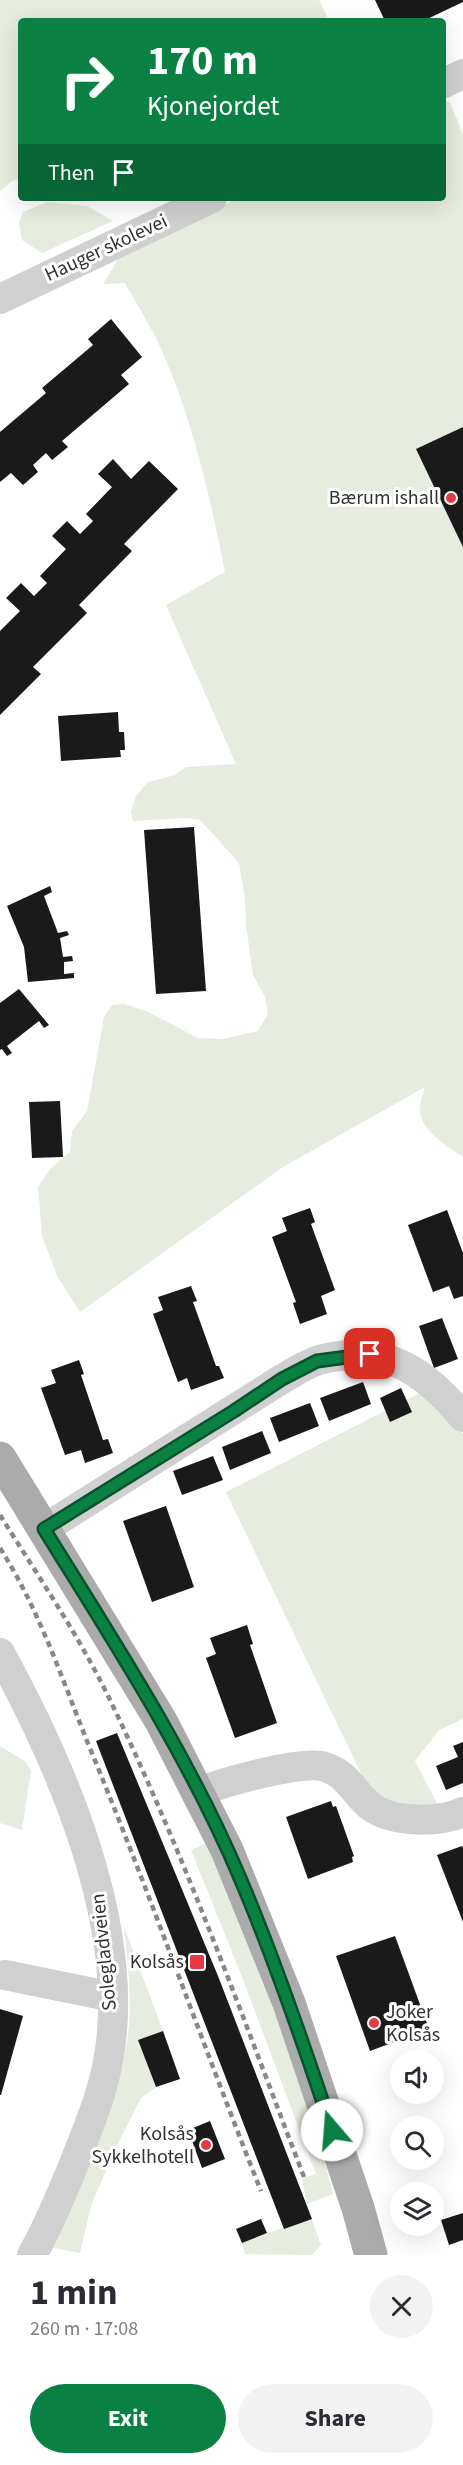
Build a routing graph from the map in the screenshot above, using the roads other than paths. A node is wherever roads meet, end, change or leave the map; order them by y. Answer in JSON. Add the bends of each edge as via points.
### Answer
{"nodes":[{"id":1,"x":463,"y":74,"type":"edge"},
{"id":2,"x":446,"y":82,"type":"edge"},
{"id":3,"x":206,"y":201,"type":"edge"},
{"id":4,"x":0,"y":299,"type":"edge"},
{"id":5,"x":463,"y":1417,"type":"edge"},
{"id":6,"x":0,"y":1458,"type":"edge"},
{"id":7,"x":44,"y":1529,"type":"junction"},
{"id":8,"x":0,"y":1653,"type":"edge"},
{"id":9,"x":199,"y":1792,"type":"junction"},
{"id":10,"x":463,"y":1812,"type":"edge"},
{"id":11,"x":5,"y":1975,"type":"dead end"},
{"id":12,"x":113,"y":1997,"type":"junction"},
{"id":13,"x":38,"y":2246,"type":"edge"},
{"id":14,"x":370,"y":2255,"type":"edge"}],
"edges":[{"from":1,"to":2,"type":"street"},
{"from":3,"to":4,"type":"street","name":"Hauger skolevei"},
{"from":5,"to":7,"type":"street","via":[[425,1378],[385,1357],[350,1355],[317,1361],[282,1379]]},
{"from":6,"to":7,"type":"main road"},
{"from":7,"to":9,"type":"main road","via":[[161,1721]]},
{"from":8,"to":12,"type":"street","name":"Solegladveien","via":[[52,1760],[97,1883]]},
{"from":9,"to":10,"type":"street","via":[[286,1769],[324,1766],[347,1780],[370,1806],[399,1818],[430,1820]]},
{"from":9,"to":14,"type":"main road","via":[[240,1878],[289,2003]]},
{"from":11,"to":12,"type":"street"},
{"from":12,"to":13,"type":"street","name":"Solegladveien","via":[[109,2054],[100,2097]]}]}
